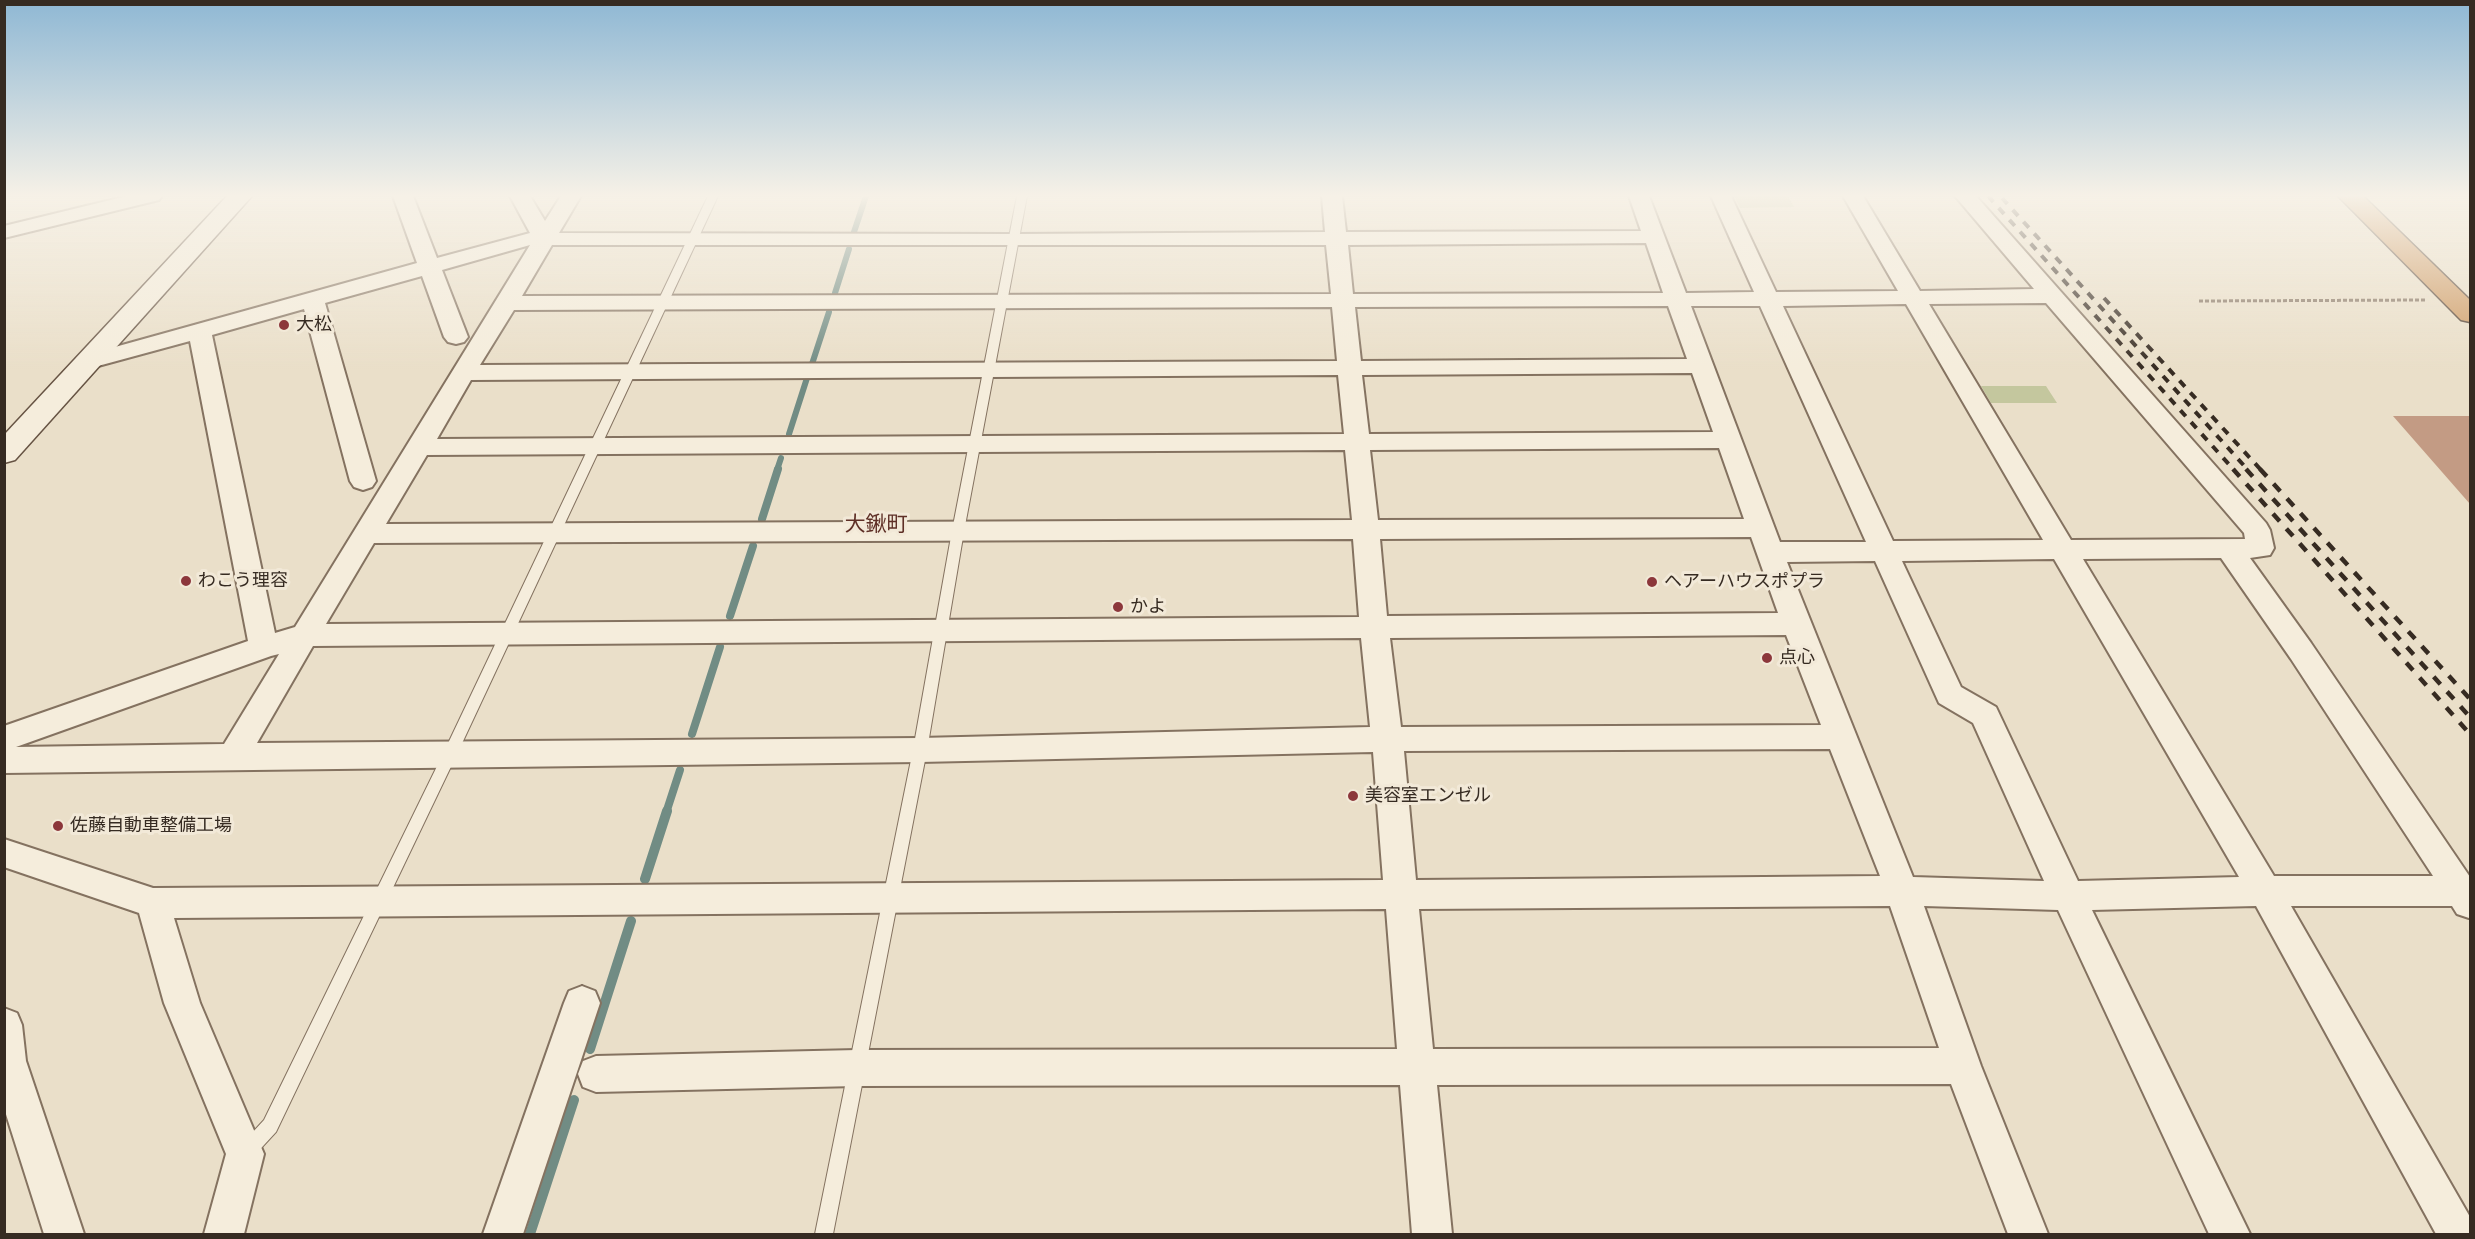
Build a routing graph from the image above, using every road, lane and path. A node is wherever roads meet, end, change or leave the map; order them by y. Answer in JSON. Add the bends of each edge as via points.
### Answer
{"nodes":[{"id":1,"x":187,"y":254,"type":"edge"},
{"id":2,"x":424,"y":254,"type":"edge"},
{"id":3,"x":476,"y":254,"type":"edge"},
{"id":4,"x":536,"y":254,"type":"edge"},
{"id":5,"x":685,"y":254,"type":"edge"},
{"id":6,"x":1011,"y":254,"type":"edge"},
{"id":7,"x":1338,"y":254,"type":"edge"},
{"id":8,"x":1660,"y":254,"type":"edge"},
{"id":9,"x":1747,"y":254,"type":"edge"},
{"id":10,"x":1886,"y":254,"type":"edge"},
{"id":11,"x":2014,"y":254,"type":"edge"},
{"id":12,"x":2409,"y":254,"type":"edge"},
{"id":13,"x":429,"y":267,"type":"junction"},
{"id":14,"x":2050,"y":296,"type":"junction"},
{"id":15,"x":1911,"y":297,"type":"junction"},
{"id":16,"x":1677,"y":298,"type":"junction"},
{"id":17,"x":1768,"y":299,"type":"junction"},
{"id":18,"x":313,"y":300,"type":"junction"},
{"id":19,"x":1342,"y":300,"type":"junction"},
{"id":20,"x":1001,"y":301,"type":"junction"},
{"id":21,"x":2199,"y":301,"type":"dead end"},
{"id":22,"x":663,"y":302,"type":"junction"},
{"id":23,"x":504,"y":303,"type":"junction"},
{"id":24,"x":2464,"y":307,"type":"edge"},
{"id":25,"x":199,"y":330,"type":"junction"},
{"id":26,"x":456,"y":337,"type":"dead end"},
{"id":27,"x":87,"y":363,"type":"junction"},
{"id":28,"x":1701,"y":366,"type":"junction"},
{"id":29,"x":1350,"y":368,"type":"junction"},
{"id":30,"x":990,"y":370,"type":"junction"},
{"id":31,"x":629,"y":372,"type":"junction"},
{"id":32,"x":464,"y":373,"type":"junction"},
{"id":33,"x":1729,"y":440,"type":"junction"},
{"id":34,"x":1357,"y":443,"type":"junction"},
{"id":35,"x":975,"y":445,"type":"junction"},
{"id":36,"x":419,"y":447,"type":"junction"},
{"id":37,"x":594,"y":447,"type":"junction"},
{"id":38,"x":5,"y":453,"type":"edge"},
{"id":39,"x":363,"y":482,"type":"dead end"},
{"id":40,"x":957,"y":531,"type":"junction"},
{"id":41,"x":1366,"y":531,"type":"junction"},
{"id":42,"x":554,"y":533,"type":"junction"},
{"id":43,"x":365,"y":534,"type":"junction"},
{"id":44,"x":1767,"y":540,"type":"junction"},
{"id":45,"x":2228,"y":548,"type":"junction"},
{"id":46,"x":1884,"y":551,"type":"junction"},
{"id":47,"x":2062,"y":551,"type":"junction"},
{"id":48,"x":1796,"y":624,"type":"junction"},
{"id":49,"x":1374,"y":627,"type":"junction"},
{"id":50,"x":940,"y":631,"type":"junction"},
{"id":51,"x":507,"y":632,"type":"junction"},
{"id":52,"x":305,"y":635,"type":"junction"},
{"id":53,"x":264,"y":647,"type":"junction"},
{"id":54,"x":1842,"y":737,"type":"junction"},
{"id":55,"x":4,"y":739,"type":"edge"},
{"id":56,"x":1387,"y":739,"type":"junction"},
{"id":57,"x":920,"y":750,"type":"junction"},
{"id":58,"x":450,"y":754,"type":"junction"},
{"id":59,"x":233,"y":756,"type":"junction"},
{"id":60,"x":4,"y":760,"type":"edge"},
{"id":61,"x":4,"y":853,"type":"edge"},
{"id":62,"x":1902,"y":891,"type":"junction"},
{"id":63,"x":2265,"y":891,"type":"junction"},
{"id":64,"x":1401,"y":896,"type":"junction"},
{"id":65,"x":2068,"y":896,"type":"junction"},
{"id":66,"x":891,"y":898,"type":"junction"},
{"id":67,"x":2466,"y":898,"type":"edge"},
{"id":68,"x":379,"y":902,"type":"junction"},
{"id":69,"x":153,"y":903,"type":"junction"},
{"id":70,"x":582,"y":1003,"type":"dead end"},
{"id":71,"x":4,"y":1025,"type":"edge"},
{"id":72,"x":1417,"y":1066,"type":"junction"},
{"id":73,"x":1963,"y":1066,"type":"junction"},
{"id":74,"x":857,"y":1068,"type":"junction"},
{"id":75,"x":596,"y":1074,"type":"joint"},
{"id":76,"x":558,"y":1075,"type":"junction"},
{"id":77,"x":245,"y":1154,"type":"junction"},
{"id":78,"x":64,"y":1234,"type":"edge"},
{"id":79,"x":224,"y":1234,"type":"edge"},
{"id":80,"x":503,"y":1234,"type":"edge"},
{"id":81,"x":824,"y":1234,"type":"edge"},
{"id":82,"x":1432,"y":1234,"type":"edge"},
{"id":83,"x":2028,"y":1234,"type":"edge"},
{"id":84,"x":2230,"y":1234,"type":"edge"},
{"id":85,"x":2458,"y":1234,"type":"edge"}],
"edges":[{"from":1,"to":27,"type":"street"},
{"from":2,"to":13,"type":"street"},
{"from":3,"to":13,"type":"street"},
{"from":4,"to":23,"type":"street"},
{"from":5,"to":22,"type":"lane"},
{"from":6,"to":20,"type":"lane"},
{"from":7,"to":19,"type":"street"},
{"from":8,"to":16,"type":"street"},
{"from":9,"to":17,"type":"street"},
{"from":10,"to":15,"type":"street"},
{"from":11,"to":14,"type":"street"},
{"from":12,"to":24,"type":"highway"},
{"from":13,"to":18,"type":"street"},
{"from":13,"to":26,"type":"street"},
{"from":14,"to":15,"type":"street"},
{"from":14,"to":45,"type":"street","via":[[2257,530],[2260,548]]},
{"from":15,"to":17,"type":"street"},
{"from":15,"to":47,"type":"street"},
{"from":16,"to":17,"type":"street"},
{"from":16,"to":19,"type":"street"},
{"from":16,"to":28,"type":"street"},
{"from":17,"to":46,"type":"street"},
{"from":18,"to":25,"type":"street"},
{"from":18,"to":39,"type":"street"},
{"from":19,"to":20,"type":"street"},
{"from":19,"to":29,"type":"street"},
{"from":20,"to":22,"type":"street"},
{"from":20,"to":30,"type":"lane"},
{"from":21,"to":24,"type":"path"},
{"from":22,"to":23,"type":"street"},
{"from":22,"to":31,"type":"lane"},
{"from":23,"to":32,"type":"street"},
{"from":25,"to":27,"type":"street"},
{"from":25,"to":53,"type":"street"},
{"from":27,"to":38,"type":"street"},
{"from":28,"to":29,"type":"street"},
{"from":28,"to":33,"type":"street"},
{"from":29,"to":30,"type":"street"},
{"from":29,"to":34,"type":"street"},
{"from":30,"to":31,"type":"street"},
{"from":30,"to":35,"type":"lane"},
{"from":31,"to":32,"type":"street"},
{"from":31,"to":37,"type":"lane"},
{"from":32,"to":36,"type":"street"},
{"from":33,"to":34,"type":"street"},
{"from":33,"to":44,"type":"street"},
{"from":34,"to":35,"type":"street"},
{"from":34,"to":41,"type":"street"},
{"from":35,"to":37,"type":"street"},
{"from":35,"to":40,"type":"lane"},
{"from":36,"to":37,"type":"street"},
{"from":36,"to":43,"type":"street"},
{"from":37,"to":42,"type":"lane"},
{"from":40,"to":41,"type":"street"},
{"from":40,"to":42,"type":"street"},
{"from":40,"to":50,"type":"lane"},
{"from":41,"to":44,"type":"street"},
{"from":41,"to":49,"type":"street"},
{"from":42,"to":43,"type":"street"},
{"from":42,"to":51,"type":"lane"},
{"from":43,"to":52,"type":"street"},
{"from":44,"to":46,"type":"street"},
{"from":44,"to":48,"type":"street"},
{"from":45,"to":47,"type":"street"},
{"from":45,"to":67,"type":"street"},
{"from":46,"to":47,"type":"street"},
{"from":46,"to":65,"type":"street","via":[[1950,695],[1985,715]]},
{"from":47,"to":63,"type":"street"},
{"from":48,"to":49,"type":"street"},
{"from":48,"to":54,"type":"street"},
{"from":49,"to":50,"type":"street"},
{"from":49,"to":56,"type":"street"},
{"from":50,"to":51,"type":"street"},
{"from":50,"to":57,"type":"lane"},
{"from":51,"to":52,"type":"street"},
{"from":51,"to":58,"type":"lane"},
{"from":52,"to":53,"type":"street"},
{"from":52,"to":59,"type":"street"},
{"from":53,"to":55,"type":"street"},
{"from":54,"to":56,"type":"street"},
{"from":54,"to":62,"type":"street"},
{"from":56,"to":57,"type":"street"},
{"from":56,"to":64,"type":"street"},
{"from":57,"to":58,"type":"street"},
{"from":57,"to":66,"type":"lane"},
{"from":58,"to":59,"type":"street"},
{"from":58,"to":68,"type":"lane"},
{"from":59,"to":60,"type":"street"},
{"from":61,"to":69,"type":"street"},
{"from":62,"to":64,"type":"street"},
{"from":62,"to":65,"type":"street"},
{"from":62,"to":73,"type":"street"},
{"from":63,"to":65,"type":"street"},
{"from":63,"to":67,"type":"street"},
{"from":63,"to":85,"type":"street"},
{"from":64,"to":66,"type":"street"},
{"from":64,"to":72,"type":"street"},
{"from":65,"to":84,"type":"street"},
{"from":66,"to":68,"type":"street"},
{"from":66,"to":74,"type":"lane"},
{"from":68,"to":69,"type":"street"},
{"from":68,"to":77,"type":"lane","via":[[270,1126]]},
{"from":69,"to":77,"type":"street","via":[[182,1003]]},
{"from":70,"to":76,"type":"street"},
{"from":71,"to":78,"type":"street","via":[[8,1061]]},
{"from":72,"to":73,"type":"street"},
{"from":72,"to":74,"type":"street"},
{"from":72,"to":82,"type":"street"},
{"from":73,"to":83,"type":"street"},
{"from":74,"to":75,"type":"street"},
{"from":74,"to":81,"type":"lane"},
{"from":75,"to":76,"type":"lane"},
{"from":76,"to":80,"type":"street"},
{"from":77,"to":79,"type":"street"}]}
